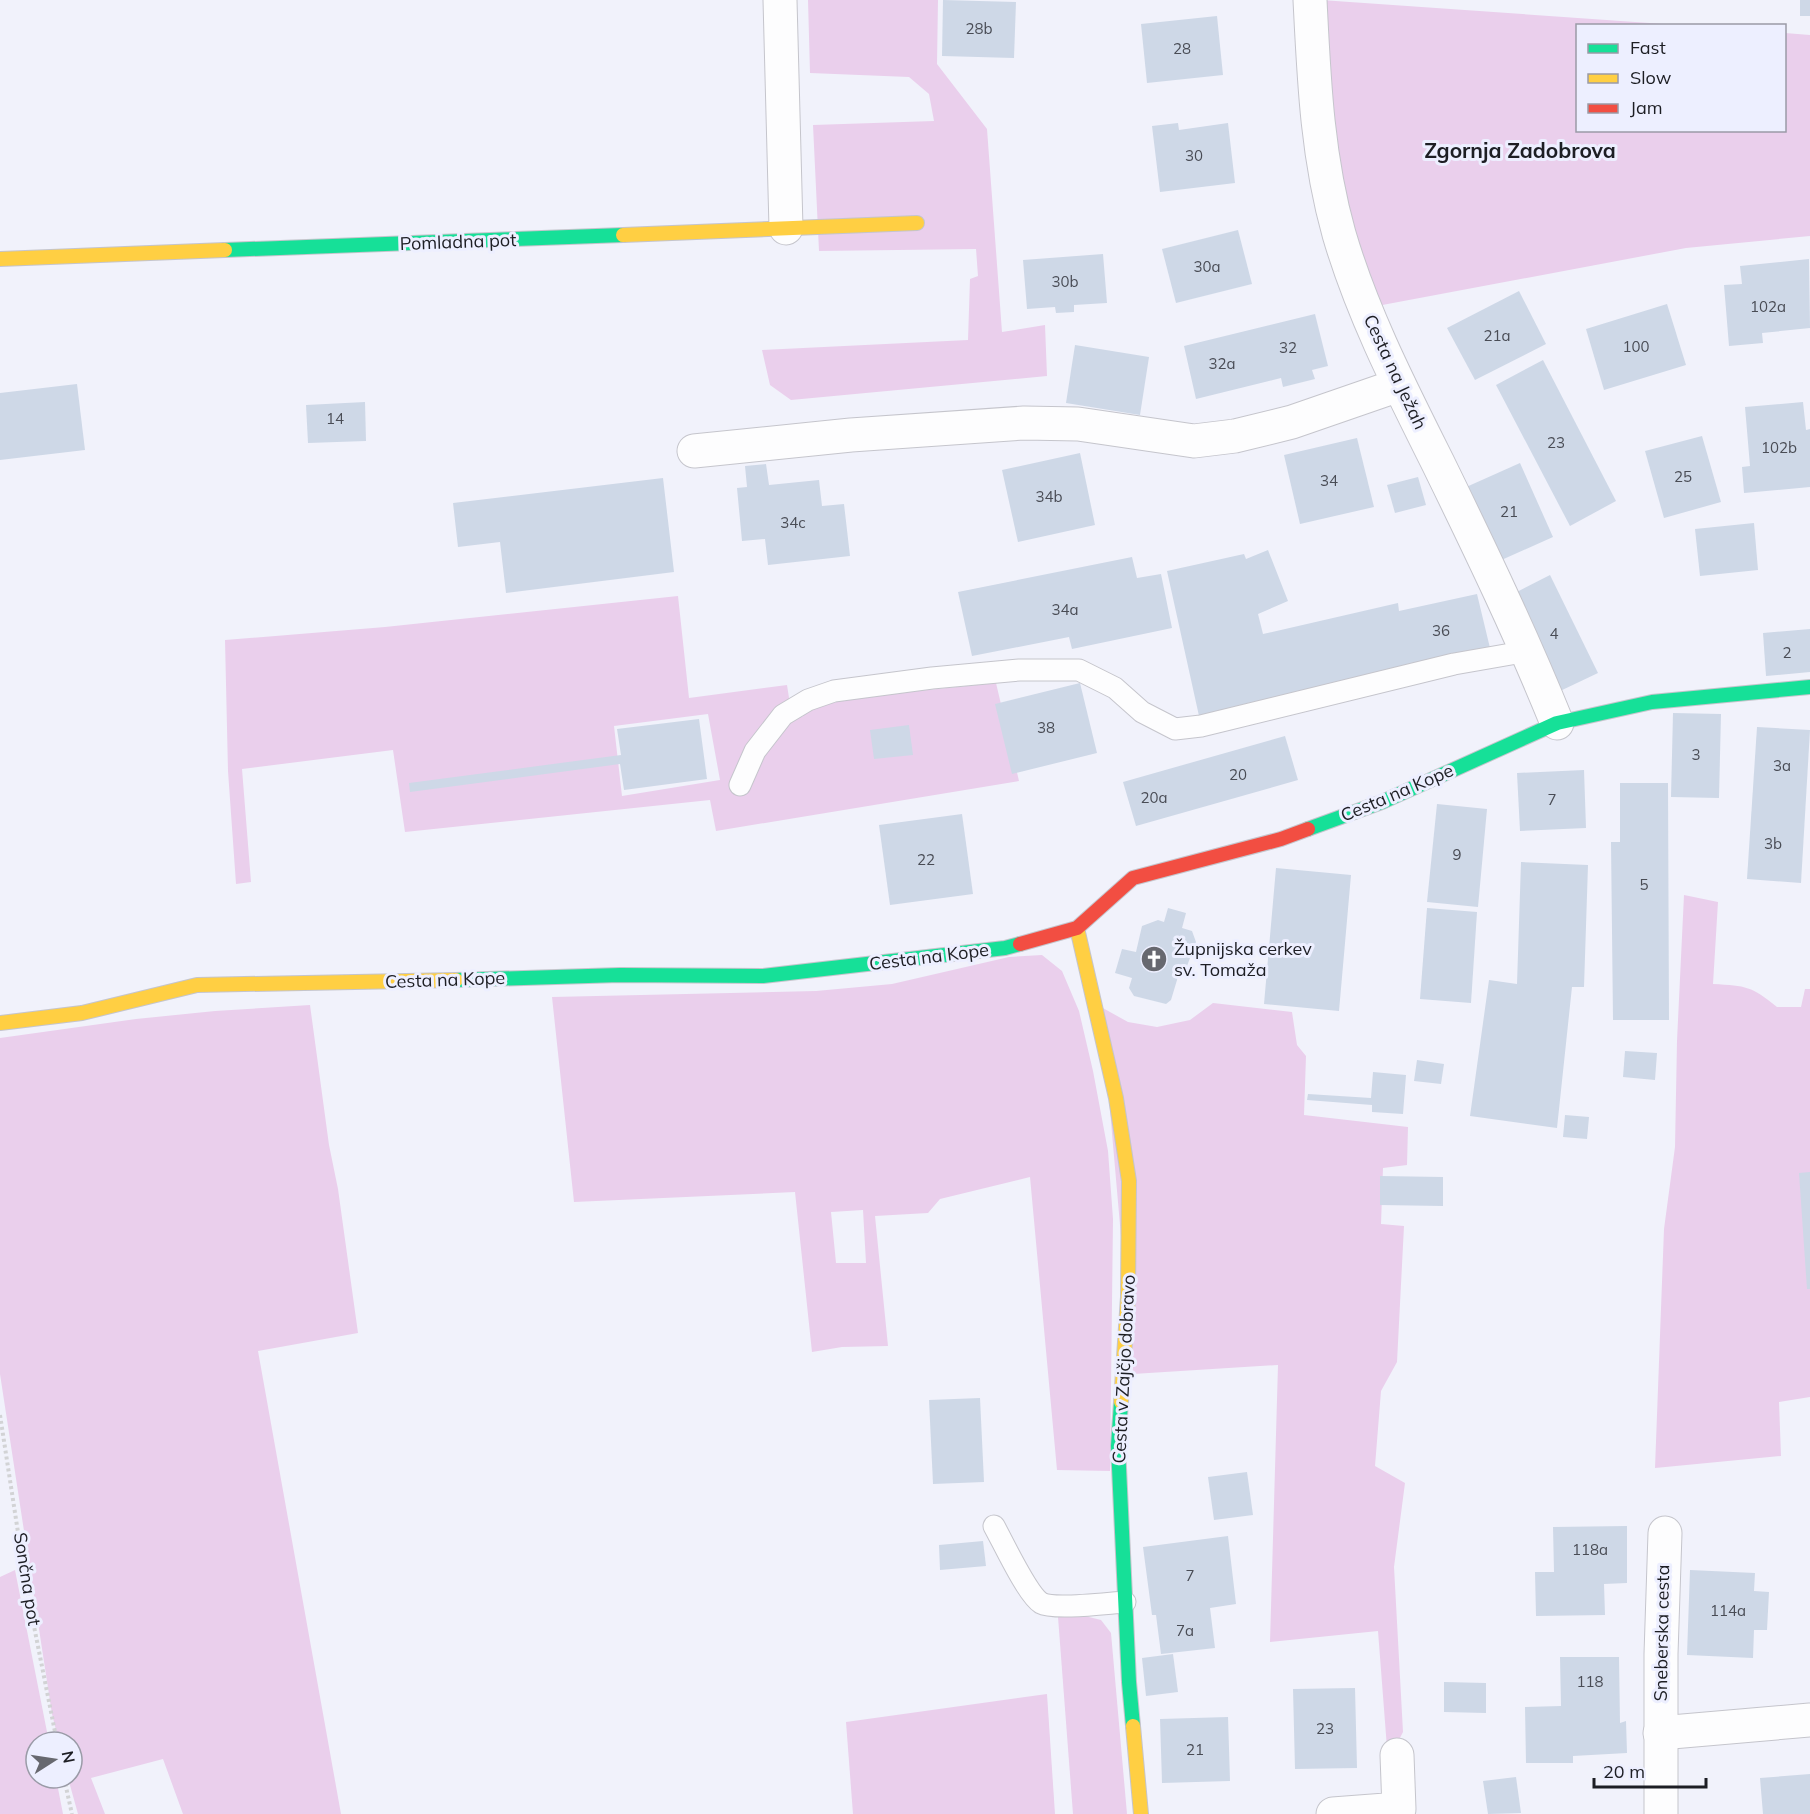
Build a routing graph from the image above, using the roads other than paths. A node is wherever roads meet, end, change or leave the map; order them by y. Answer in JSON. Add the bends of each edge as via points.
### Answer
{"nodes":[{"id":1,"x":780,"y":0,"type":"edge"},
{"id":2,"x":1310,"y":0,"type":"edge"},
{"id":3,"x":917,"y":223,"type":"dead end"},
{"id":4,"x":786,"y":228,"type":"junction"},
{"id":5,"x":0,"y":259,"type":"edge"},
{"id":6,"x":1400,"y":385,"type":"junction"},
{"id":7,"x":694,"y":451,"type":"dead end"},
{"id":8,"x":1528,"y":651,"type":"junction"},
{"id":9,"x":1810,"y":687,"type":"edge"},
{"id":10,"x":1557,"y":723,"type":"junction"},
{"id":11,"x":740,"y":785,"type":"dead end"},
{"id":12,"x":1077,"y":928,"type":"junction"},
{"id":13,"x":0,"y":1023,"type":"edge"},
{"id":14,"x":994,"y":1526,"type":"dead end"},
{"id":15,"x":1665,"y":1533,"type":"dead end"},
{"id":16,"x":1125,"y":1602,"type":"junction"},
{"id":17,"x":1810,"y":1720,"type":"edge"},
{"id":18,"x":1660,"y":1733,"type":"junction"},
{"id":19,"x":1397,"y":1755,"type":"dead end"},
{"id":20,"x":1141,"y":1814,"type":"edge"},
{"id":21,"x":1333,"y":1814,"type":"edge"},
{"id":22,"x":1661,"y":1814,"type":"edge"}],
"edges":[{"from":1,"to":4,"type":"street"},
{"from":2,"to":6,"type":"street","name":"Cesta na Ježah","via":[[1319,144],[1339,233],[1354,282]]},
{"from":3,"to":4,"type":"street","name":"Pomladna pot"},
{"from":4,"to":5,"type":"street","name":"Pomladna pot"},
{"from":6,"to":7,"type":"street","via":[[1292,422],[1194,441],[1078,424],[1024,423]]},
{"from":6,"to":8,"type":"street","name":"Cesta na Ježah"},
{"from":8,"to":10,"type":"street","name":"Cesta na Ježah"},
{"from":8,"to":11,"type":"lane","via":[[1454,664],[1175,729],[1142,712],[1115,688],[1079,670],[1019,670],[834,690],[783,715],[755,751]]},
{"from":9,"to":10,"type":"street","name":"Cesta na Kope","via":[[1652,702]]},
{"from":10,"to":12,"type":"street","name":"Cesta na Kope","via":[[1382,802],[1281,839],[1133,878]]},
{"from":12,"to":13,"type":"street","name":"Cesta na Kope","via":[[1005,948],[763,976],[620,975],[197,985],[82,1012]]},
{"from":12,"to":16,"type":"street","name":"Cesta v Zajčjo dobravo","via":[[1116,1098],[1129,1181],[1128,1297],[1118,1446]]},
{"from":14,"to":16,"type":"lane","via":[[1041,1603],[1059,1606]]},
{"from":15,"to":18,"type":"street","name":"Sneberska cesta"},
{"from":16,"to":20,"type":"street","name":"Cesta v Zajčjo dobravo"},
{"from":17,"to":18,"type":"street"},
{"from":18,"to":22,"type":"street","name":"Sneberska cesta"},
{"from":19,"to":21,"type":"street","via":[[1399,1809]]}]}
